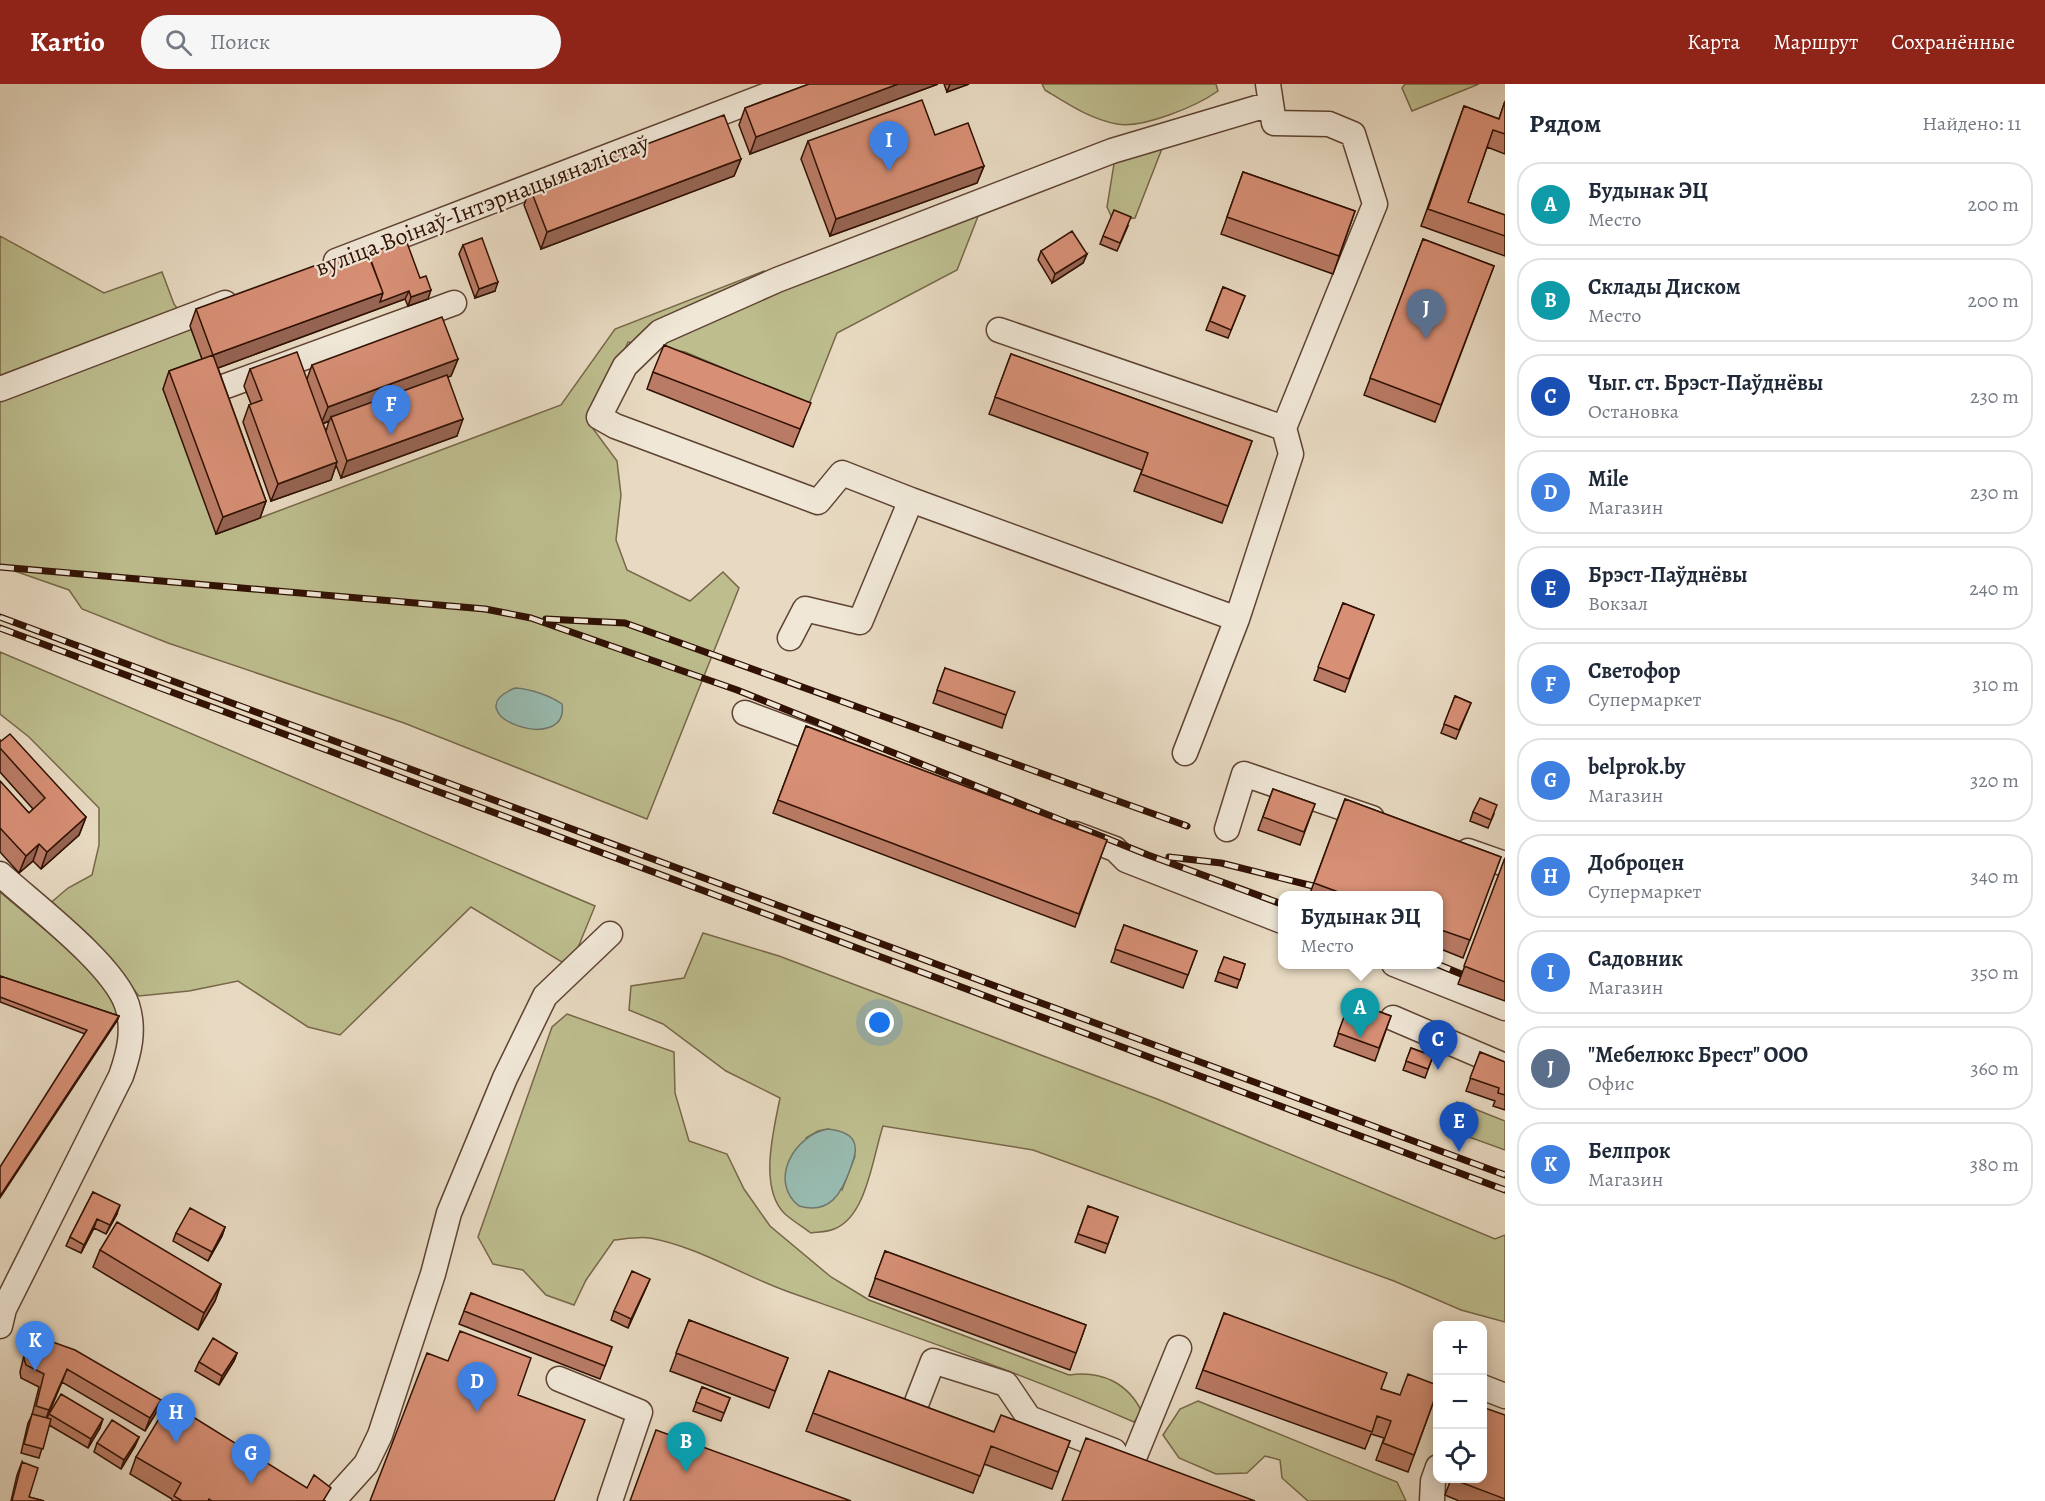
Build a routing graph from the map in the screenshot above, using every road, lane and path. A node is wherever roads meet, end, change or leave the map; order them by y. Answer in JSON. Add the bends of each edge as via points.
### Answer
{"nodes":[{"id":1,"x":796,"y":84,"type":"edge"},
{"id":2,"x":1269,"y":94,"type":"edge"},
{"id":3,"x":315,"y":269,"type":"edge"},
{"id":4,"x":250,"y":294,"type":"edge"},
{"id":5,"x":454,"y":303,"type":"dead end"},
{"id":6,"x":999,"y":330,"type":"dead end"},
{"id":7,"x":226,"y":386,"type":"edge"},
{"id":8,"x":0,"y":388,"type":"edge"},
{"id":9,"x":1284,"y":428,"type":"junction"},
{"id":10,"x":911,"y":500,"type":"junction"},
{"id":11,"x":1237,"y":619,"type":"junction"},
{"id":12,"x":790,"y":638,"type":"dead end"},
{"id":13,"x":745,"y":713,"type":"dead end"},
{"id":14,"x":1185,"y":753,"type":"dead end"},
{"id":15,"x":857,"y":754,"type":"edge"},
{"id":16,"x":1392,"y":825,"type":"edge"},
{"id":17,"x":1059,"y":828,"type":"edge"},
{"id":18,"x":1227,"y":829,"type":"dead end"},
{"id":19,"x":1448,"y":844,"type":"edge"},
{"id":20,"x":1505,"y":864,"type":"edge"},
{"id":21,"x":0,"y":874,"type":"edge"},
{"id":22,"x":1278,"y":919,"type":"edge"},
{"id":23,"x":610,"y":934,"type":"dead end"},
{"id":24,"x":1407,"y":969,"type":"edge"},
{"id":25,"x":1505,"y":1008,"type":"edge"},
{"id":26,"x":1393,"y":1018,"type":"edge"},
{"id":27,"x":1505,"y":1066,"type":"edge"},
{"id":28,"x":0,"y":1326,"type":"edge"},
{"id":29,"x":1179,"y":1348,"type":"dead end"},
{"id":30,"x":559,"y":1379,"type":"dead end"},
{"id":31,"x":1487,"y":1389,"type":"edge"},
{"id":32,"x":1505,"y":1396,"type":"edge"},
{"id":33,"x":917,"y":1402,"type":"edge"},
{"id":34,"x":1433,"y":1481,"type":"edge"},
{"id":35,"x":336,"y":1501,"type":"edge"},
{"id":36,"x":610,"y":1501,"type":"edge"},
{"id":37,"x":1432,"y":1501,"type":"edge"}],
"edges":[{"from":1,"to":3,"type":"street","name":"вуліца Воінаў-Інтэрнацыяналістаў"},
{"from":2,"to":9,"type":"street","via":[[1274,123],[1329,124],[1353,134],[1375,204]]},
{"from":2,"to":10,"type":"street","via":[[777,280],[660,332],[625,366],[599,417],[818,502],[842,473]]},
{"from":4,"to":8,"type":"street"},
{"from":5,"to":7,"type":"street"},
{"from":6,"to":9,"type":"street"},
{"from":9,"to":11,"type":"street","via":[[1292,454]]},
{"from":10,"to":11,"type":"street"},
{"from":10,"to":12,"type":"street","via":[[860,622],[805,609]]},
{"from":11,"to":14,"type":"street"},
{"from":13,"to":15,"type":"street"},
{"from":16,"to":18,"type":"street","via":[[1244,774]]},
{"from":17,"to":22,"type":"street","via":[[1115,849],[1125,860]]},
{"from":19,"to":20,"type":"street"},
{"from":21,"to":28,"type":"street","via":[[115,983],[131,1026],[130,1051],[121,1076],[4,1309]]},
{"from":23,"to":35,"type":"street","via":[[545,996],[505,1078],[449,1214],[380,1435],[366,1464]]},
{"from":24,"to":25,"type":"street"},
{"from":26,"to":27,"type":"street"},
{"from":29,"to":33,"type":"street","via":[[1145,1462],[1029,1418],[1006,1384],[933,1361]]},
{"from":30,"to":36,"type":"street","via":[[640,1412]]},
{"from":31,"to":32,"type":"street"},
{"from":34,"to":37,"type":"street"}]}
